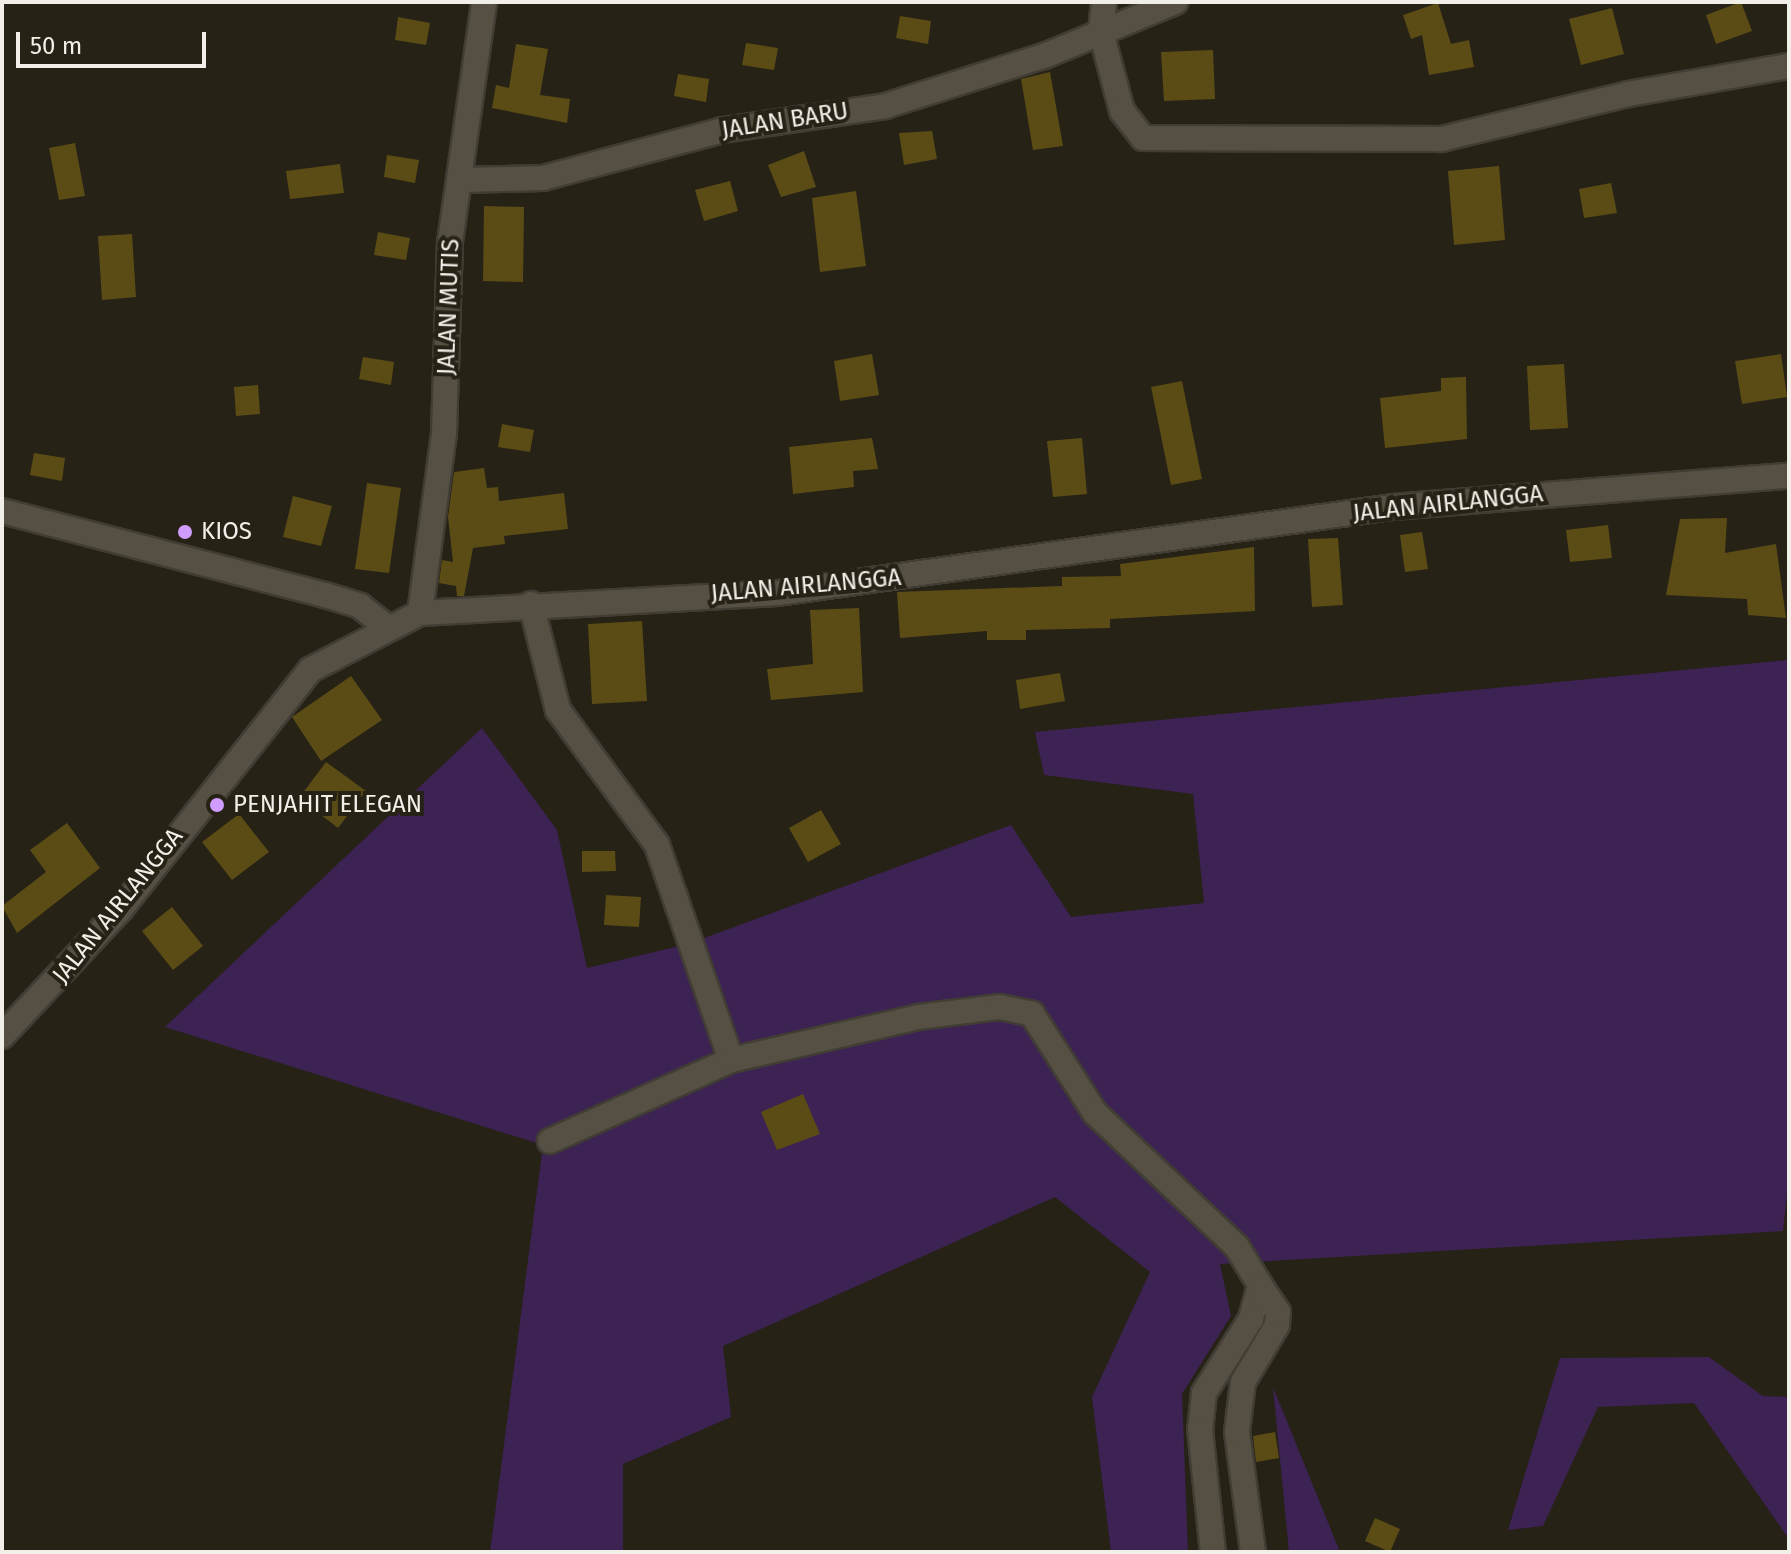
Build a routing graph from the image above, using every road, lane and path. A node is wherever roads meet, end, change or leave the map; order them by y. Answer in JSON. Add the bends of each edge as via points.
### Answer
{"nodes":[{"id":1,"x":484,"y":2,"type":"edge"},
{"id":2,"x":1104,"y":2,"type":"edge"},
{"id":3,"x":1175,"y":2,"type":"edge"},
{"id":4,"x":1101,"y":32,"type":"junction"},
{"id":5,"x":1789,"y":66,"type":"edge"},
{"id":6,"x":462,"y":180,"type":"junction"},
{"id":7,"x":1789,"y":476,"type":"edge"},
{"id":8,"x":2,"y":511,"type":"edge"},
{"id":9,"x":531,"y":604,"type":"junction"},
{"id":10,"x":420,"y":613,"type":"junction"},
{"id":11,"x":386,"y":626,"type":"junction"},
{"id":12,"x":2,"y":1036,"type":"edge"},
{"id":13,"x":731,"y":1060,"type":"junction"},
{"id":14,"x":550,"y":1141,"type":"dead end"},
{"id":15,"x":1260,"y":1285,"type":"junction"},
{"id":16,"x":1213,"y":1552,"type":"edge"},
{"id":17,"x":1253,"y":1552,"type":"edge"}],
"edges":[{"from":1,"to":6,"type":"street","name":"JALAN MUTIS"},
{"from":2,"to":4,"type":"street"},
{"from":3,"to":4,"type":"street","name":"JALAN BARU"},
{"from":4,"to":5,"type":"street","via":[[1122,111],[1143,138],[1441,139],[1628,94]]},
{"from":4,"to":6,"type":"street","name":"JALAN BARU","via":[[885,106],[723,130],[543,178]]},
{"from":6,"to":10,"type":"street","name":"JALAN MUTIS","via":[[450,242],[444,433]]},
{"from":7,"to":9,"type":"street","name":"JALAN AIRLANGGA","via":[[1405,506],[778,593]]},
{"from":8,"to":11,"type":"street","via":[[325,595],[360,606]]},
{"from":9,"to":10,"type":"street","name":"JALAN AIRLANGGA"},
{"from":9,"to":13,"type":"street","via":[[558,710],[657,845]]},
{"from":10,"to":11,"type":"street","name":"JALAN AIRLANGGA"},
{"from":11,"to":12,"type":"street","name":"JALAN AIRLANGGA","via":[[310,670],[120,910]]},
{"from":13,"to":14,"type":"street"},
{"from":13,"to":15,"type":"street","via":[[918,1017],[1020,1008],[1045,1029],[1120,1143],[1237,1247]]},
{"from":15,"to":16,"type":"street","via":[[1251,1319],[1204,1393],[1200,1429]]},
{"from":15,"to":17,"type":"street","via":[[1278,1312],[1277,1325],[1243,1382],[1237,1432]]}]}
